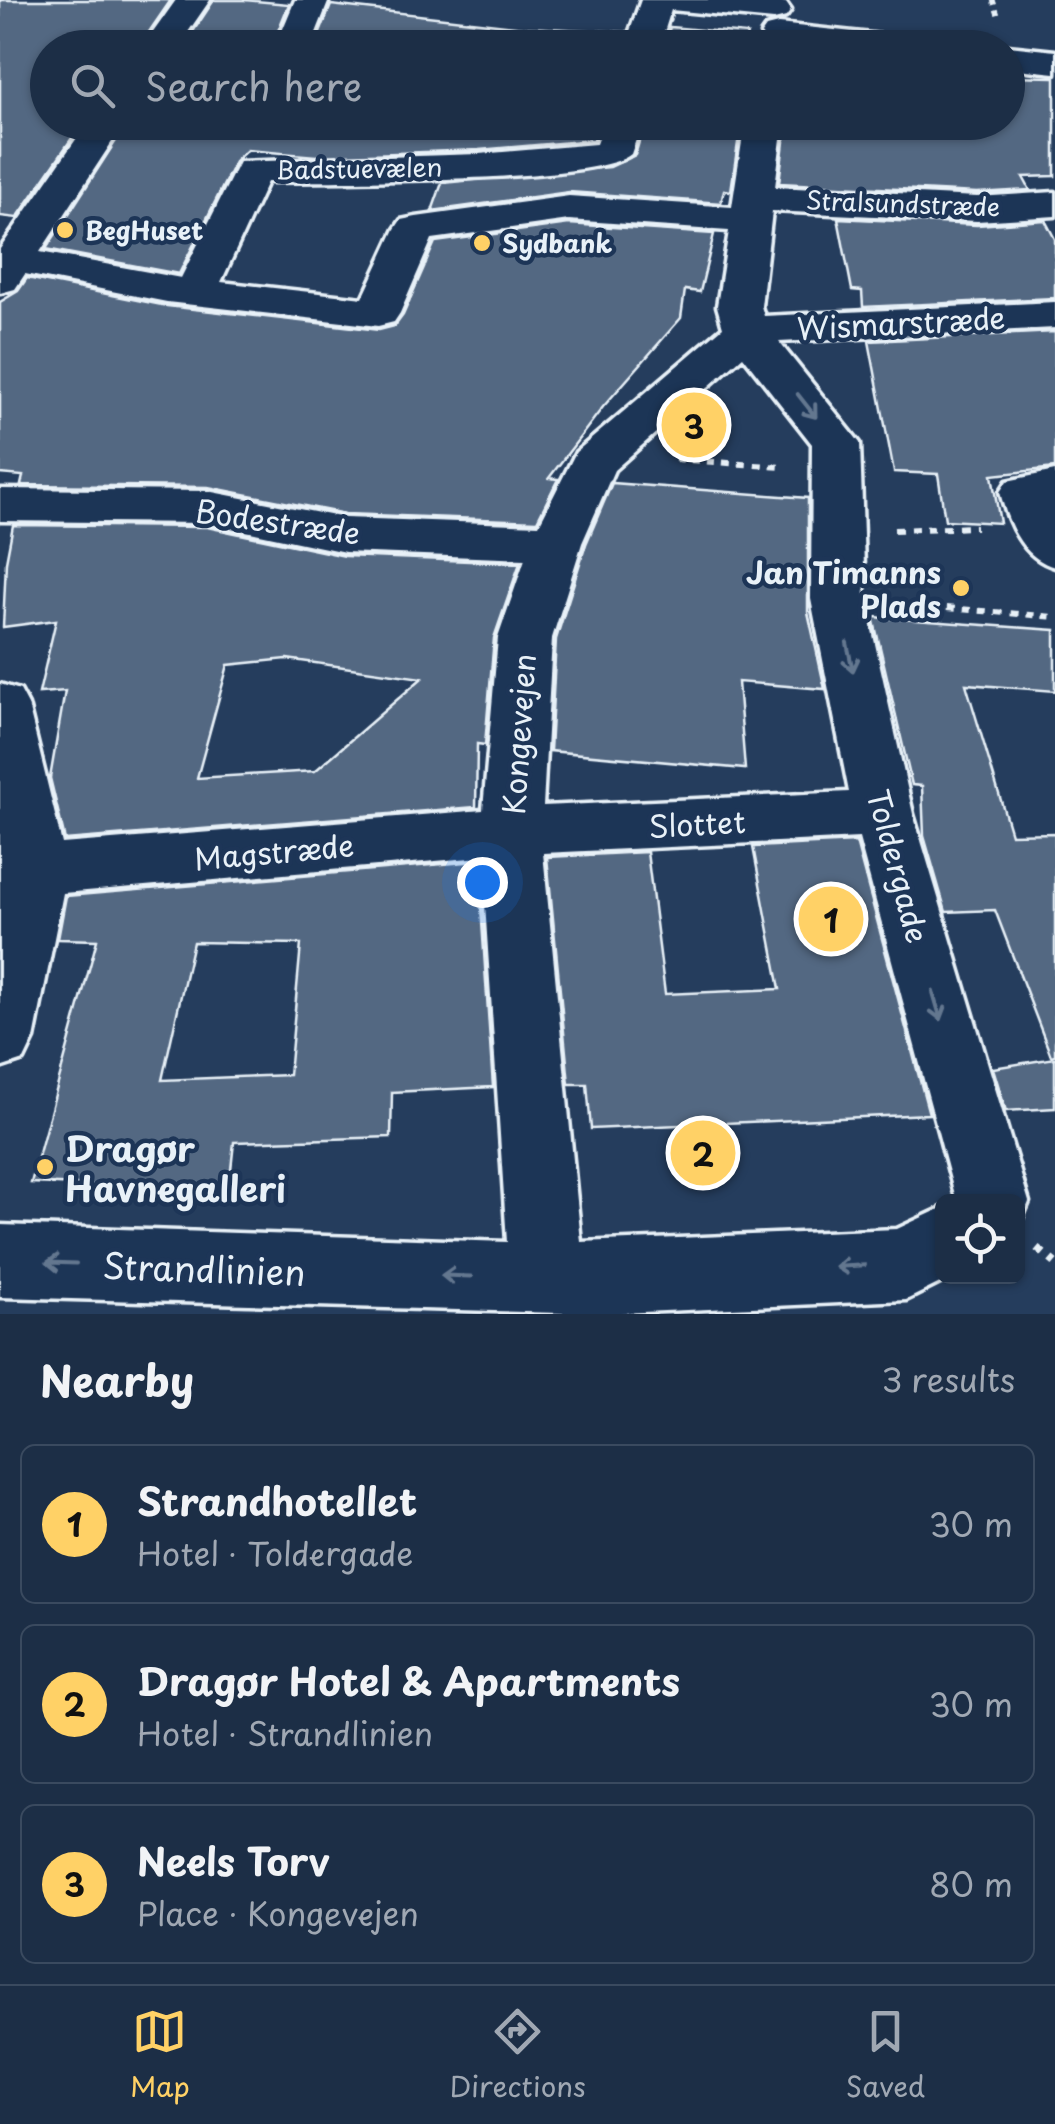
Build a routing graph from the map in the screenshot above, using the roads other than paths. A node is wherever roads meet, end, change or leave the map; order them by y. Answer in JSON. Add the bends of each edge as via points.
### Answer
{"nodes":[{"id":1,"x":192,"y":0,"type":"edge"},
{"id":2,"x":312,"y":0,"type":"edge"},
{"id":3,"x":658,"y":0,"type":"edge"},
{"id":4,"x":676,"y":0,"type":"edge"},
{"id":5,"x":775,"y":23,"type":"edge"},
{"id":6,"x":171,"y":30,"type":"edge"},
{"id":7,"x":300,"y":30,"type":"edge"},
{"id":8,"x":647,"y":30,"type":"edge"},
{"id":9,"x":810,"y":30,"type":"edge"},
{"id":10,"x":1025,"y":59,"type":"edge"},
{"id":11,"x":1055,"y":62,"type":"edge"},
{"id":12,"x":93,"y":140,"type":"edge"},
{"id":13,"x":618,"y":140,"type":"edge"},
{"id":14,"x":761,"y":140,"type":"edge"},
{"id":15,"x":1055,"y":204,"type":"edge"},
{"id":16,"x":750,"y":209,"type":"junction"},
{"id":17,"x":11,"y":248,"type":"edge"},
{"id":18,"x":196,"y":290,"type":"junction"},
{"id":19,"x":1055,"y":315,"type":"edge"},
{"id":20,"x":746,"y":330,"type":"junction"},
{"id":21,"x":0,"y":505,"type":"edge"},
{"id":22,"x":556,"y":543,"type":"junction"},
{"id":23,"x":0,"y":704,"type":"edge"},
{"id":24,"x":883,"y":814,"type":"junction"},
{"id":25,"x":511,"y":831,"type":"junction"},
{"id":26,"x":18,"y":875,"type":"edge"},
{"id":27,"x":0,"y":1040,"type":"edge"},
{"id":28,"x":992,"y":1194,"type":"edge"},
{"id":29,"x":935,"y":1247,"type":"edge"},
{"id":30,"x":0,"y":1261,"type":"edge"},
{"id":31,"x":546,"y":1280,"type":"junction"}],
"edges":[{"from":1,"to":6,"type":"street"},
{"from":2,"to":7,"type":"street"},
{"from":3,"to":8,"type":"street"},
{"from":4,"to":5,"type":"street"},
{"from":5,"to":9,"type":"street"},
{"from":10,"to":11,"type":"street"},
{"from":12,"to":17,"type":"street"},
{"from":13,"to":18,"type":"street","name":"Badstuevælen","via":[[607,154],[479,166],[255,151]]},
{"from":14,"to":16,"type":"street"},
{"from":15,"to":16,"type":"street","name":"Stralsundstræde"},
{"from":16,"to":18,"type":"street","name":"Badstuevælen","via":[[569,208],[416,229],[378,313]]},
{"from":16,"to":20,"type":"street","via":[[739,306]]},
{"from":17,"to":18,"type":"street","name":"Badstuevælen","via":[[167,289]]},
{"from":19,"to":20,"type":"street","name":"Wismarstræde"},
{"from":20,"to":22,"type":"street","name":"Kongevejen","via":[[593,463]]},
{"from":20,"to":24,"type":"street","name":"Toldergade","one_way":true,"via":[[836,443],[838,600]]},
{"from":21,"to":22,"type":"street","name":"Bodestræde","via":[[207,507],[345,534]]},
{"from":22,"to":25,"type":"street","name":"Kongevejen","via":[[525,638]]},
{"from":23,"to":26,"type":"street"},
{"from":24,"to":25,"type":"street","name":"Slottet"},
{"from":24,"to":28,"type":"street","name":"Toldergade","one_way":true},
{"from":25,"to":26,"type":"street","name":"Magstræde"},
{"from":25,"to":31,"type":"street","name":"Kongevejen"},
{"from":26,"to":27,"type":"street"},
{"from":29,"to":31,"type":"street","name":"Strandlinien","one_way":true,"via":[[906,1264]]},
{"from":31,"to":30,"type":"street","name":"Strandlinien","one_way":true}]}
